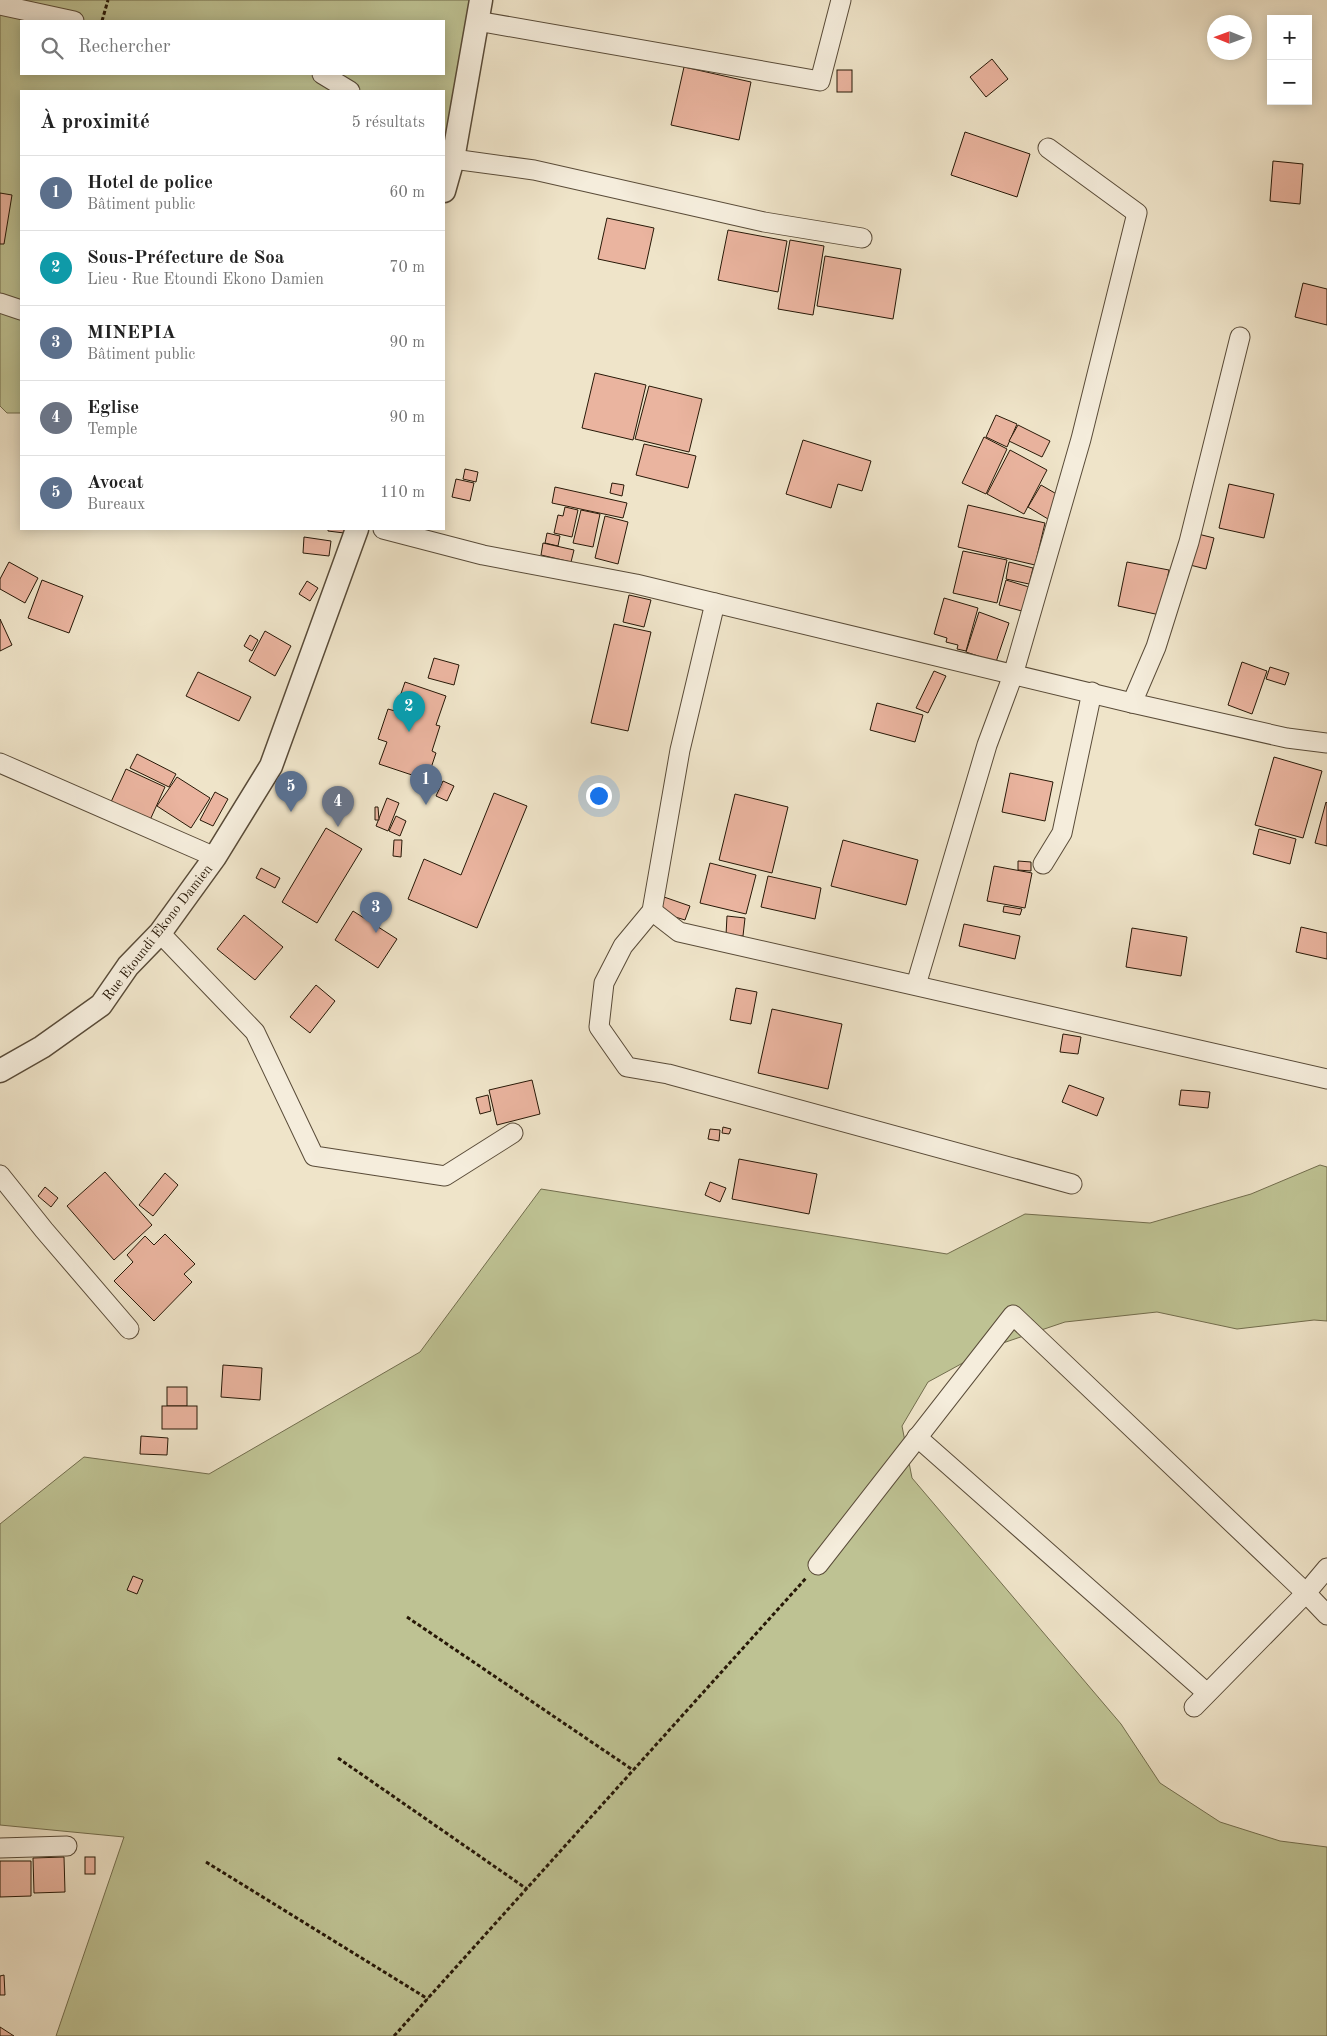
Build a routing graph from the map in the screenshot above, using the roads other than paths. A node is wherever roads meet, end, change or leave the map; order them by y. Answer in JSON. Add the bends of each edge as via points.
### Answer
{"nodes":[{"id":1,"x":841,"y":0,"type":"edge"},
{"id":2,"x":0,"y":6,"type":"edge"},
{"id":3,"x":479,"y":11,"type":"edge"},
{"id":4,"x":69,"y":20,"type":"edge"},
{"id":5,"x":324,"y":75,"type":"edge"},
{"id":6,"x":348,"y":90,"type":"edge"},
{"id":7,"x":1048,"y":148,"type":"dead end"},
{"id":8,"x":448,"y":156,"type":"edge"},
{"id":9,"x":445,"y":182,"type":"edge"},
{"id":10,"x":862,"y":238,"type":"dead end"},
{"id":11,"x":0,"y":303,"type":"edge"},
{"id":12,"x":20,"y":310,"type":"edge"},
{"id":13,"x":1240,"y":337,"type":"dead end"},
{"id":14,"x":357,"y":530,"type":"edge"},
{"id":15,"x":387,"y":530,"type":"edge"},
{"id":16,"x":716,"y":603,"type":"junction"},
{"id":17,"x":1013,"y":675,"type":"junction"},
{"id":18,"x":1092,"y":692,"type":"junction"},
{"id":19,"x":1132,"y":703,"type":"junction"},
{"id":20,"x":1327,"y":743,"type":"edge"},
{"id":21,"x":0,"y":762,"type":"edge"},
{"id":22,"x":215,"y":857,"type":"junction"},
{"id":23,"x":1043,"y":864,"type":"dead end"},
{"id":24,"x":652,"y":911,"type":"junction"},
{"id":25,"x":160,"y":933,"type":"junction"},
{"id":26,"x":916,"y":985,"type":"junction"},
{"id":27,"x":0,"y":1072,"type":"edge"},
{"id":28,"x":1327,"y":1079,"type":"edge"},
{"id":29,"x":513,"y":1133,"type":"dead end"},
{"id":30,"x":0,"y":1174,"type":"edge"},
{"id":31,"x":1072,"y":1184,"type":"dead end"},
{"id":32,"x":129,"y":1329,"type":"dead end"},
{"id":33,"x":917,"y":1437,"type":"junction"},
{"id":34,"x":818,"y":1565,"type":"road end"},
{"id":35,"x":1327,"y":1568,"type":"edge"},
{"id":36,"x":1306,"y":1593,"type":"junction"},
{"id":37,"x":1327,"y":1615,"type":"edge"},
{"id":38,"x":1207,"y":1693,"type":"junction"},
{"id":39,"x":1194,"y":1707,"type":"dead end"},
{"id":40,"x":67,"y":1846,"type":"dead end"},
{"id":41,"x":0,"y":1848,"type":"edge"}],
"edges":[{"from":1,"to":3,"type":"street","via":[[820,81]]},
{"from":2,"to":4,"type":"street"},
{"from":3,"to":8,"type":"street"},
{"from":5,"to":6,"type":"street"},
{"from":7,"to":17,"type":"street","via":[[1137,213],[1081,439]]},
{"from":8,"to":9,"type":"street"},
{"from":8,"to":10,"type":"street","via":[[534,170],[764,222]]},
{"from":11,"to":12,"type":"street"},
{"from":13,"to":19,"type":"street","via":[[1189,542],[1156,647]]},
{"from":14,"to":22,"type":"street","name":"Rue Etoundi Ekono Damien","via":[[271,766]]},
{"from":15,"to":16,"type":"street","via":[[482,555],[636,584]]},
{"from":16,"to":17,"type":"street"},
{"from":16,"to":24,"type":"street","via":[[680,750]]},
{"from":17,"to":18,"type":"street"},
{"from":17,"to":26,"type":"street","via":[[987,745]]},
{"from":18,"to":19,"type":"street"},
{"from":18,"to":23,"type":"street","via":[[1062,832]]},
{"from":19,"to":20,"type":"street","via":[[1287,738]]},
{"from":21,"to":22,"type":"street"},
{"from":22,"to":25,"type":"street","name":"Rue Etoundi Ekono Damien"},
{"from":24,"to":26,"type":"street","via":[[679,932]]},
{"from":24,"to":31,"type":"street","via":[[623,946],[604,983],[599,1027],[627,1066],[668,1074]]},
{"from":25,"to":27,"type":"street","name":"Rue Etoundi Ekono Damien","via":[[128,966],[101,1005]]},
{"from":25,"to":29,"type":"street","via":[[255,1032],[314,1156],[446,1176]]},
{"from":26,"to":28,"type":"street"},
{"from":30,"to":32,"type":"street"},
{"from":33,"to":34,"type":"street"},
{"from":33,"to":36,"type":"street","via":[[1013,1315]]},
{"from":33,"to":38,"type":"street"},
{"from":35,"to":36,"type":"street"},
{"from":36,"to":37,"type":"street"},
{"from":36,"to":38,"type":"street"},
{"from":38,"to":39,"type":"street"},
{"from":40,"to":41,"type":"street"}]}
